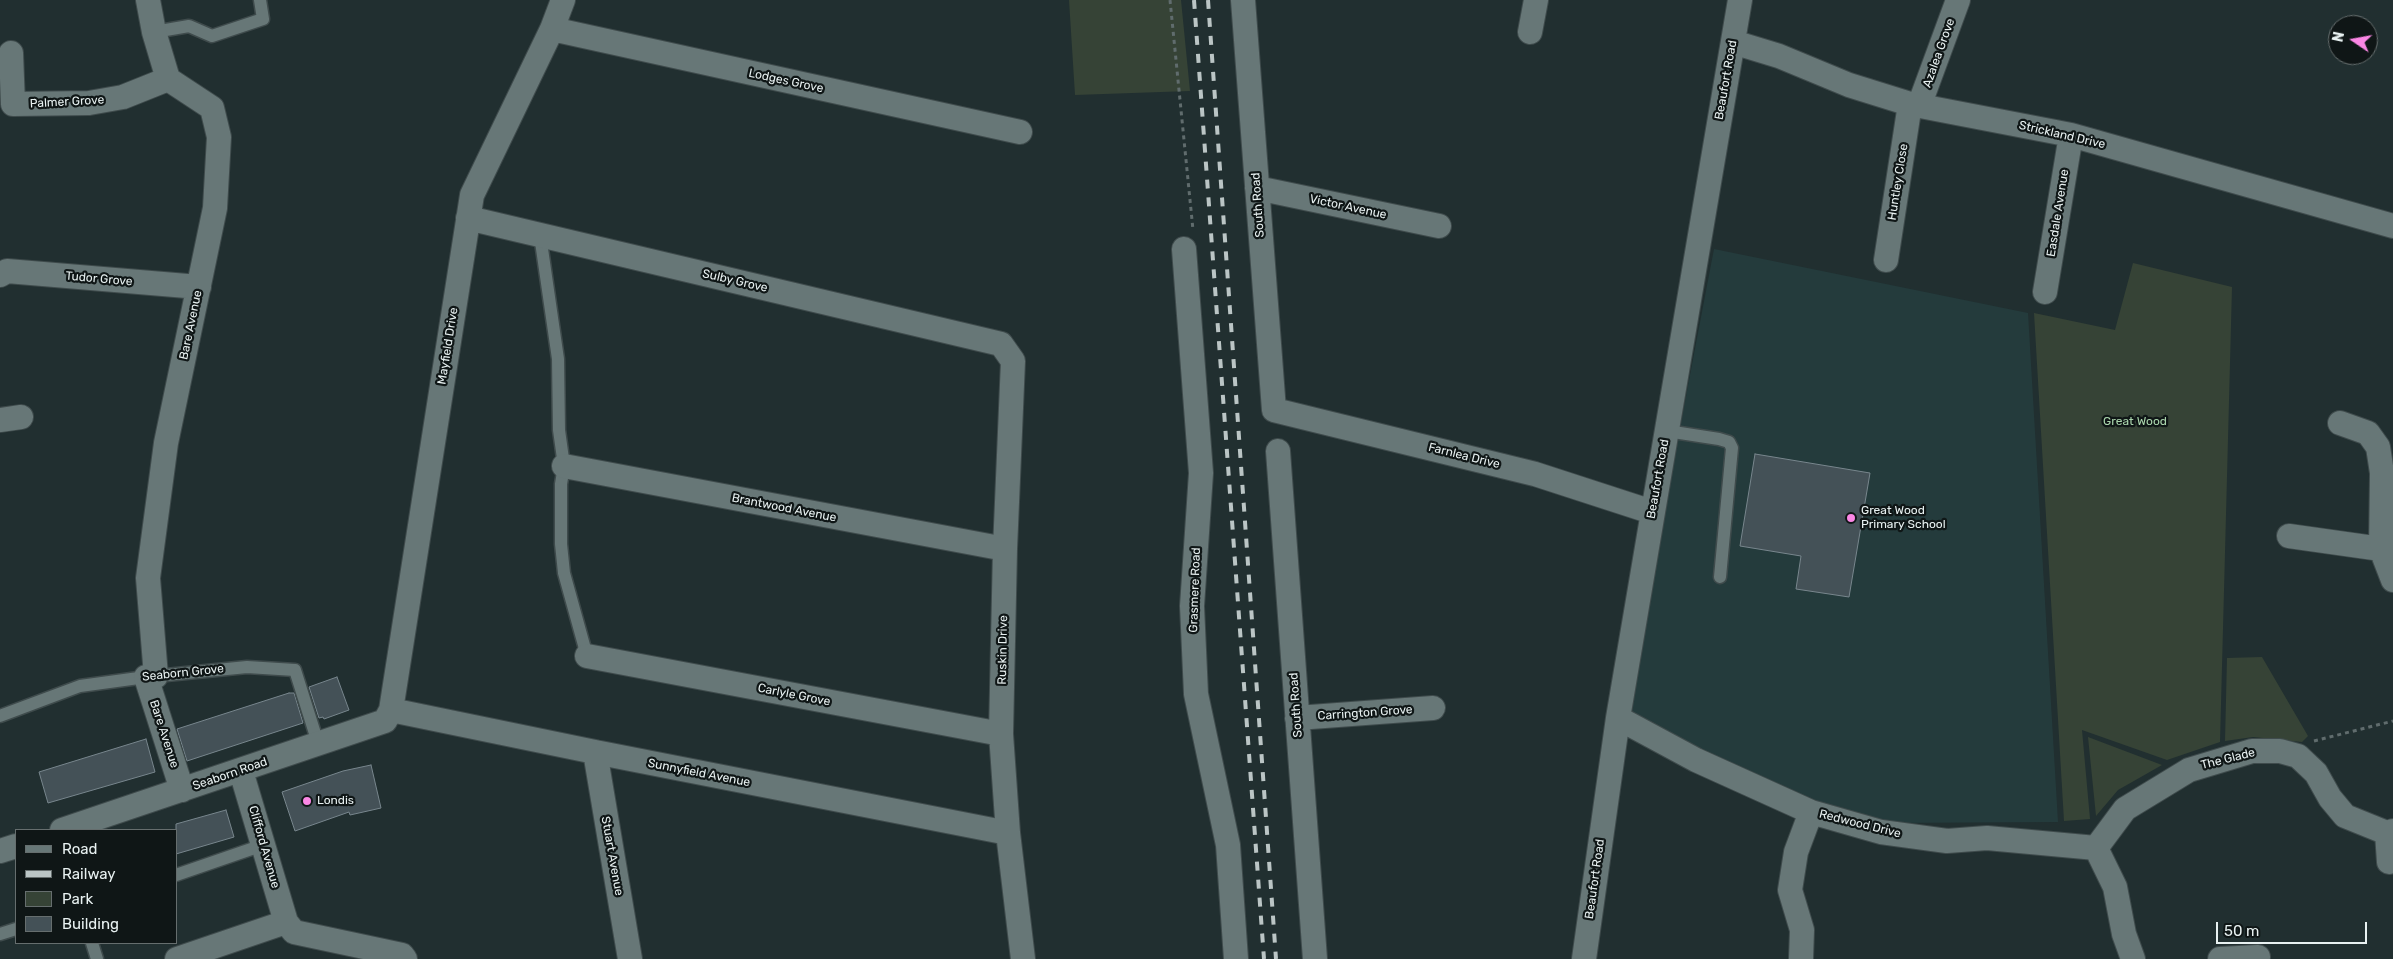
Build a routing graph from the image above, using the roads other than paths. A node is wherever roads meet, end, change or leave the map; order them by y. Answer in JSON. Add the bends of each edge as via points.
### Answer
{"nodes":[{"id":1,"x":148,"y":0,"type":"edge"},
{"id":2,"x":260,"y":0,"type":"edge"},
{"id":3,"x":563,"y":0,"type":"edge"},
{"id":4,"x":1243,"y":0,"type":"edge"},
{"id":5,"x":1536,"y":0,"type":"edge"},
{"id":6,"x":1740,"y":0,"type":"edge"},
{"id":7,"x":1958,"y":0,"type":"edge"},
{"id":8,"x":552,"y":29,"type":"junction"},
{"id":9,"x":154,"y":32,"type":"junction"},
{"id":10,"x":1530,"y":32,"type":"dead end"},
{"id":11,"x":1733,"y":42,"type":"junction"},
{"id":12,"x":10,"y":53,"type":"dead end"},
{"id":13,"x":168,"y":79,"type":"junction"},
{"id":14,"x":1915,"y":105,"type":"junction"},
{"id":15,"x":1020,"y":132,"type":"dead end"},
{"id":16,"x":2071,"y":135,"type":"junction"},
{"id":17,"x":1257,"y":188,"type":"junction"},
{"id":18,"x":468,"y":218,"type":"junction"},
{"id":19,"x":1439,"y":226,"type":"dead end"},
{"id":20,"x":2393,"y":226,"type":"edge"},
{"id":21,"x":540,"y":235,"type":"junction"},
{"id":22,"x":1184,"y":248,"type":"road end"},
{"id":23,"x":1886,"y":260,"type":"dead end"},
{"id":24,"x":0,"y":275,"type":"edge"},
{"id":25,"x":199,"y":288,"type":"junction"},
{"id":26,"x":2044,"y":292,"type":"dead end"},
{"id":27,"x":1002,"y":344,"type":"joint"},
{"id":28,"x":1274,"y":410,"type":"joint"},
{"id":29,"x":2340,"y":423,"type":"dead end"},
{"id":30,"x":1667,"y":431,"type":"junction"},
{"id":31,"x":1278,"y":451,"type":"dead end"},
{"id":32,"x":564,"y":466,"type":"junction"},
{"id":33,"x":1652,"y":512,"type":"junction"},
{"id":34,"x":2289,"y":536,"type":"dead end"},
{"id":35,"x":1005,"y":549,"type":"junction"},
{"id":36,"x":2381,"y":549,"type":"junction"},
{"id":37,"x":1720,"y":577,"type":"dead end"},
{"id":38,"x":2393,"y":580,"type":"edge"},
{"id":39,"x":587,"y":656,"type":"joint"},
{"id":40,"x":151,"y":676,"type":"junction"},
{"id":41,"x":1433,"y":708,"type":"dead end"},
{"id":42,"x":391,"y":710,"type":"junction"},
{"id":43,"x":0,"y":716,"type":"edge"},
{"id":44,"x":1297,"y":718,"type":"junction"},
{"id":45,"x":1618,"y":718,"type":"junction"},
{"id":46,"x":1001,"y":734,"type":"junction"},
{"id":47,"x":318,"y":743,"type":"junction"},
{"id":48,"x":594,"y":752,"type":"junction"},
{"id":49,"x":242,"y":771,"type":"junction"},
{"id":50,"x":182,"y":790,"type":"junction"},
{"id":51,"x":1811,"y":812,"type":"junction"},
{"id":52,"x":65,"y":829,"type":"edge"},
{"id":53,"x":2390,"y":832,"type":"edge"},
{"id":54,"x":1008,"y":833,"type":"junction"},
{"id":55,"x":263,"y":845,"type":"junction"},
{"id":56,"x":15,"y":846,"type":"edge"},
{"id":57,"x":2096,"y":848,"type":"junction"},
{"id":58,"x":0,"y":851,"type":"edge"},
{"id":59,"x":2389,"y":862,"type":"dead end"},
{"id":60,"x":178,"y":874,"type":"edge"},
{"id":61,"x":286,"y":922,"type":"junction"},
{"id":62,"x":15,"y":929,"type":"edge"},
{"id":63,"x":0,"y":934,"type":"edge"},
{"id":64,"x":92,"y":944,"type":"edge"},
{"id":65,"x":2258,"y":957,"type":"dead end"},
{"id":66,"x":97,"y":959,"type":"edge"},
{"id":67,"x":176,"y":959,"type":"edge"},
{"id":68,"x":404,"y":959,"type":"edge"},
{"id":69,"x":630,"y":959,"type":"edge"},
{"id":70,"x":1023,"y":959,"type":"edge"},
{"id":71,"x":1236,"y":959,"type":"edge"},
{"id":72,"x":1315,"y":959,"type":"edge"},
{"id":73,"x":1584,"y":959,"type":"edge"},
{"id":74,"x":1801,"y":959,"type":"edge"},
{"id":75,"x":2133,"y":959,"type":"edge"},
{"id":76,"x":2220,"y":959,"type":"edge"}],
"edges":[{"from":1,"to":9,"type":"street"},
{"from":2,"to":9,"type":"lane","via":[[263,19],[212,36],[189,26]]},
{"from":3,"to":8,"type":"street","name":"Mayfield Drive"},
{"from":4,"to":17,"type":"street","name":"South Road"},
{"from":5,"to":10,"type":"street"},
{"from":6,"to":11,"type":"street","name":"Beaufort Road"},
{"from":7,"to":14,"type":"street","name":"Azalea Grove"},
{"from":8,"to":15,"type":"street","name":"Lodges Grove"},
{"from":8,"to":18,"type":"street","name":"Mayfield Drive","via":[[472,195]]},
{"from":9,"to":13,"type":"street"},
{"from":11,"to":14,"type":"street","name":"Strickland Drive","via":[[1779,56],[1849,85]]},
{"from":11,"to":30,"type":"street","name":"Beaufort Road"},
{"from":12,"to":13,"type":"street","name":"Palmer Grove","via":[[13,104],[89,103],[123,97]]},
{"from":13,"to":25,"type":"street","name":"Bare Avenue","via":[[212,108],[219,137],[215,208]]},
{"from":14,"to":16,"type":"street","name":"Strickland Drive"},
{"from":14,"to":23,"type":"street","name":"Huntley Close"},
{"from":16,"to":20,"type":"street","name":"Strickland Drive"},
{"from":16,"to":26,"type":"street","name":"Easdale Avenue"},
{"from":17,"to":19,"type":"street","name":"Victor Avenue"},
{"from":17,"to":28,"type":"street","name":"South Road"},
{"from":18,"to":21,"type":"street","name":"Sulby Grove"},
{"from":18,"to":42,"type":"street","name":"Mayfield Drive"},
{"from":21,"to":27,"type":"street","name":"Sulby Grove"},
{"from":21,"to":32,"type":"lane","via":[[558,359],[559,430]]},
{"from":22,"to":71,"type":"street","name":"Grasmere Road","via":[[1202,473],[1192,606],[1196,694],[1228,846]]},
{"from":24,"to":25,"type":"street","name":"Tudor Grove","via":[[7,270]]},
{"from":25,"to":40,"type":"street","name":"Bare Avenue","via":[[166,442],[148,578]]},
{"from":27,"to":35,"type":"street","name":"Ruskin Drive","via":[[1013,361]]},
{"from":28,"to":33,"type":"street","name":"Farnlea Drive","via":[[1535,474]]},
{"from":29,"to":36,"type":"street","via":[[2368,433],[2378,448],[2382,473]]},
{"from":30,"to":33,"type":"street","name":"Beaufort Road"},
{"from":30,"to":37,"type":"lane","via":[[1730,442]]},
{"from":31,"to":44,"type":"street","name":"South Road"},
{"from":32,"to":35,"type":"street","name":"Brantwood Avenue"},
{"from":32,"to":39,"type":"lane","via":[[561,484],[564,573]]},
{"from":33,"to":45,"type":"street","name":"Beaufort Road"},
{"from":34,"to":36,"type":"street"},
{"from":35,"to":46,"type":"street","name":"Ruskin Drive"},
{"from":36,"to":38,"type":"street"},
{"from":39,"to":46,"type":"street","name":"Carlyle Grove"},
{"from":40,"to":43,"type":"lane","name":"Seaborn Grove","via":[[80,686]]},
{"from":40,"to":47,"type":"lane","name":"Seaborn Grove","via":[[247,667],[295,670]]},
{"from":40,"to":50,"type":"street","name":"Bare Avenue"},
{"from":41,"to":44,"type":"street","name":"Carrington Grove"},
{"from":42,"to":47,"type":"street","name":"Seaborn Road","via":[[385,721]]},
{"from":42,"to":48,"type":"street","name":"Sunnyfield Avenue"},
{"from":44,"to":72,"type":"street","name":"South Road"},
{"from":45,"to":51,"type":"street","name":"Redwood Drive","via":[[1696,760]]},
{"from":45,"to":73,"type":"street","name":"Beaufort Road"},
{"from":46,"to":54,"type":"street","name":"Ruskin Drive"},
{"from":47,"to":49,"type":"street","name":"Seaborn Road"},
{"from":48,"to":54,"type":"street","name":"Sunnyfield Avenue"},
{"from":48,"to":69,"type":"street","name":"Stuart Avenue"},
{"from":49,"to":50,"type":"street","name":"Seaborn Road"},
{"from":49,"to":55,"type":"street","name":"Clifford Avenue"},
{"from":50,"to":52,"type":"street","name":"Seaborn Road"},
{"from":51,"to":57,"type":"street","name":"Redwood Drive","via":[[1881,832],[1947,841],[1987,838]]},
{"from":51,"to":74,"type":"street","via":[[1796,852],[1790,890],[1802,930]]},
{"from":53,"to":57,"type":"street","name":"The Glade","via":[[2344,816],[2316,773],[2298,756],[2280,751],[2252,751],[2189,770],[2125,809]]},
{"from":53,"to":59,"type":"street"},
{"from":54,"to":70,"type":"street","name":"Ruskin Drive"},
{"from":55,"to":60,"type":"lane"},
{"from":55,"to":61,"type":"street","name":"Clifford Avenue"},
{"from":56,"to":58,"type":"street"},
{"from":57,"to":75,"type":"street","via":[[2115,887],[2124,934]]},
{"from":61,"to":67,"type":"street"},
{"from":61,"to":68,"type":"street","via":[[294,932],[402,955]]},
{"from":62,"to":63,"type":"lane"},
{"from":64,"to":66,"type":"lane"},
{"from":65,"to":76,"type":"street"}]}
